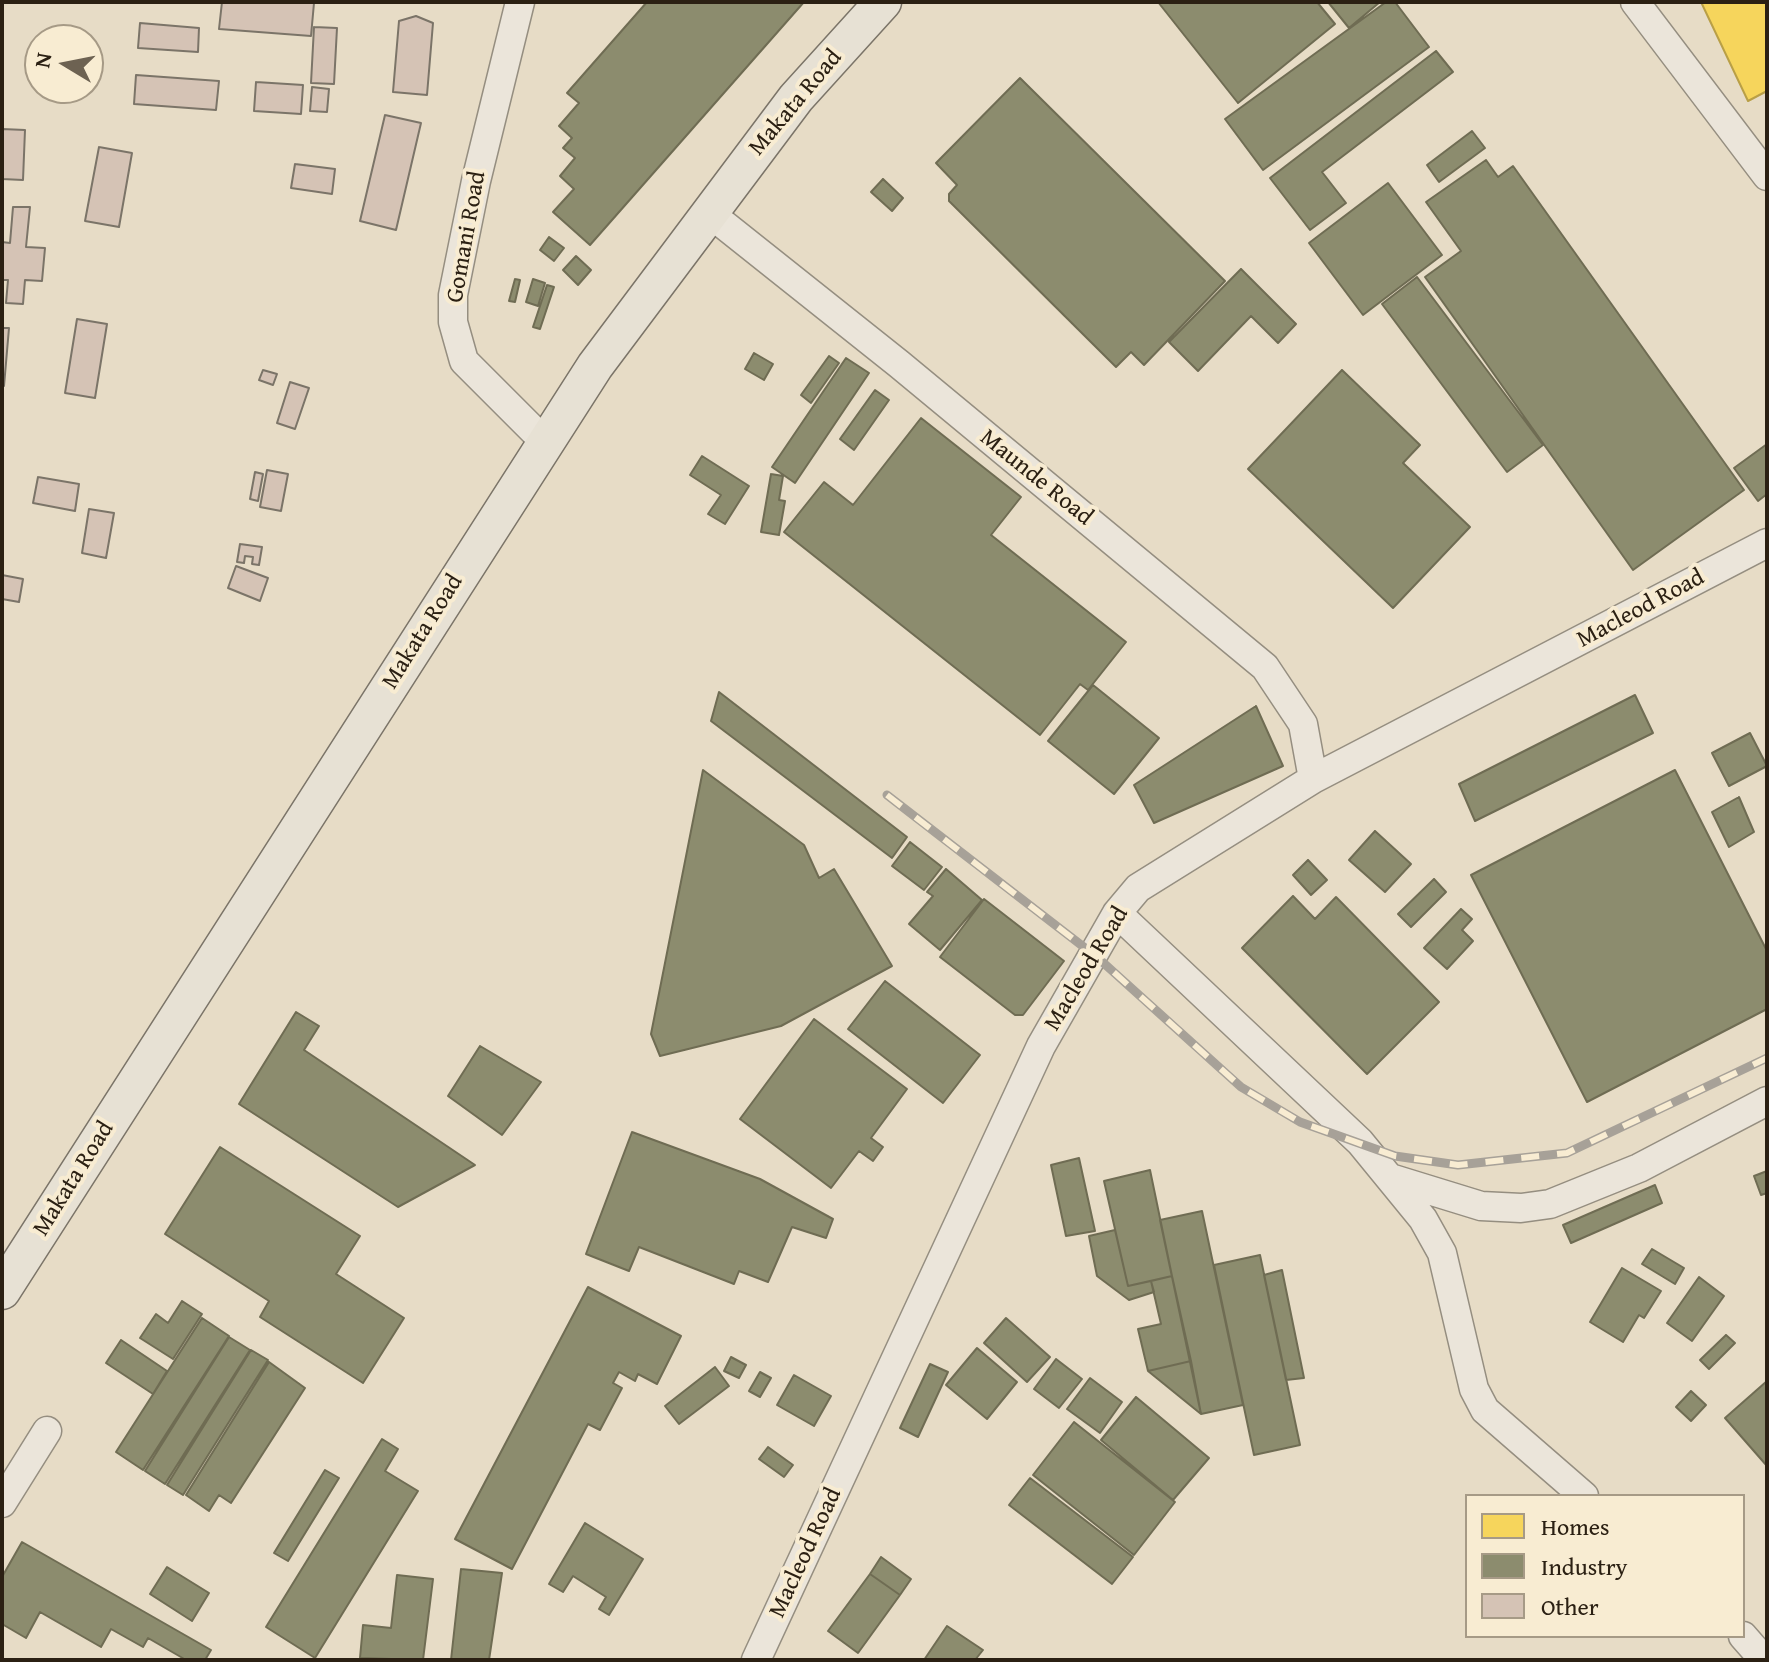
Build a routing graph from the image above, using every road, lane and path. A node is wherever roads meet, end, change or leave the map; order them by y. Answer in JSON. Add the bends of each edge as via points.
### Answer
{"nodes":[{"id":1,"x":520,"y":2,"type":"edge"},
{"id":2,"x":883,"y":2,"type":"edge"},
{"id":3,"x":1635,"y":2,"type":"edge"},
{"id":4,"x":1767,"y":176,"type":"edge"},
{"id":5,"x":708,"y":212,"type":"junction"},
{"id":6,"x":544,"y":441,"type":"junction"},
{"id":7,"x":1767,"y":543,"type":"edge"},
{"id":8,"x":1313,"y":779,"type":"junction"},
{"id":9,"x":1117,"y":913,"type":"junction"},
{"id":10,"x":1767,"y":1101,"type":"edge"},
{"id":11,"x":1389,"y":1178,"type":"junction"},
{"id":12,"x":2,"y":1291,"type":"edge"},
{"id":13,"x":47,"y":1431,"type":"dead end"},
{"id":14,"x":1582,"y":1494,"type":"edge"},
{"id":15,"x":2,"y":1503,"type":"edge"},
{"id":16,"x":1745,"y":1638,"type":"edge"},
{"id":17,"x":756,"y":1660,"type":"edge"},
{"id":18,"x":1764,"y":1660,"type":"edge"}],
"edges":[{"from":1,"to":6,"type":"street","name":"Gomani Road","via":[[476,181],[453,295],[453,322],[464,361]]},
{"from":2,"to":5,"type":"main road","name":"Makata Road","via":[[796,98]]},
{"from":3,"to":4,"type":"street"},
{"from":5,"to":6,"type":"main road","name":"Makata Road"},
{"from":5,"to":8,"type":"street","name":"Maunde Road","via":[[1265,667],[1303,724]]},
{"from":6,"to":12,"type":"main road","name":"Makata Road"},
{"from":7,"to":8,"type":"street","name":"Macleod Road"},
{"from":8,"to":9,"type":"street","name":"Macleod Road","via":[[1138,888]]},
{"from":9,"to":11,"type":"street","via":[[1360,1142]]},
{"from":9,"to":17,"type":"street","name":"Macleod Road","via":[[1041,1046]]},
{"from":10,"to":11,"type":"street","via":[[1639,1168],[1550,1204],[1481,1206]]},
{"from":11,"to":14,"type":"street","via":[[1423,1219],[1442,1253],[1474,1389],[1485,1410]]},
{"from":13,"to":15,"type":"street"},
{"from":16,"to":18,"type":"street"}]}
